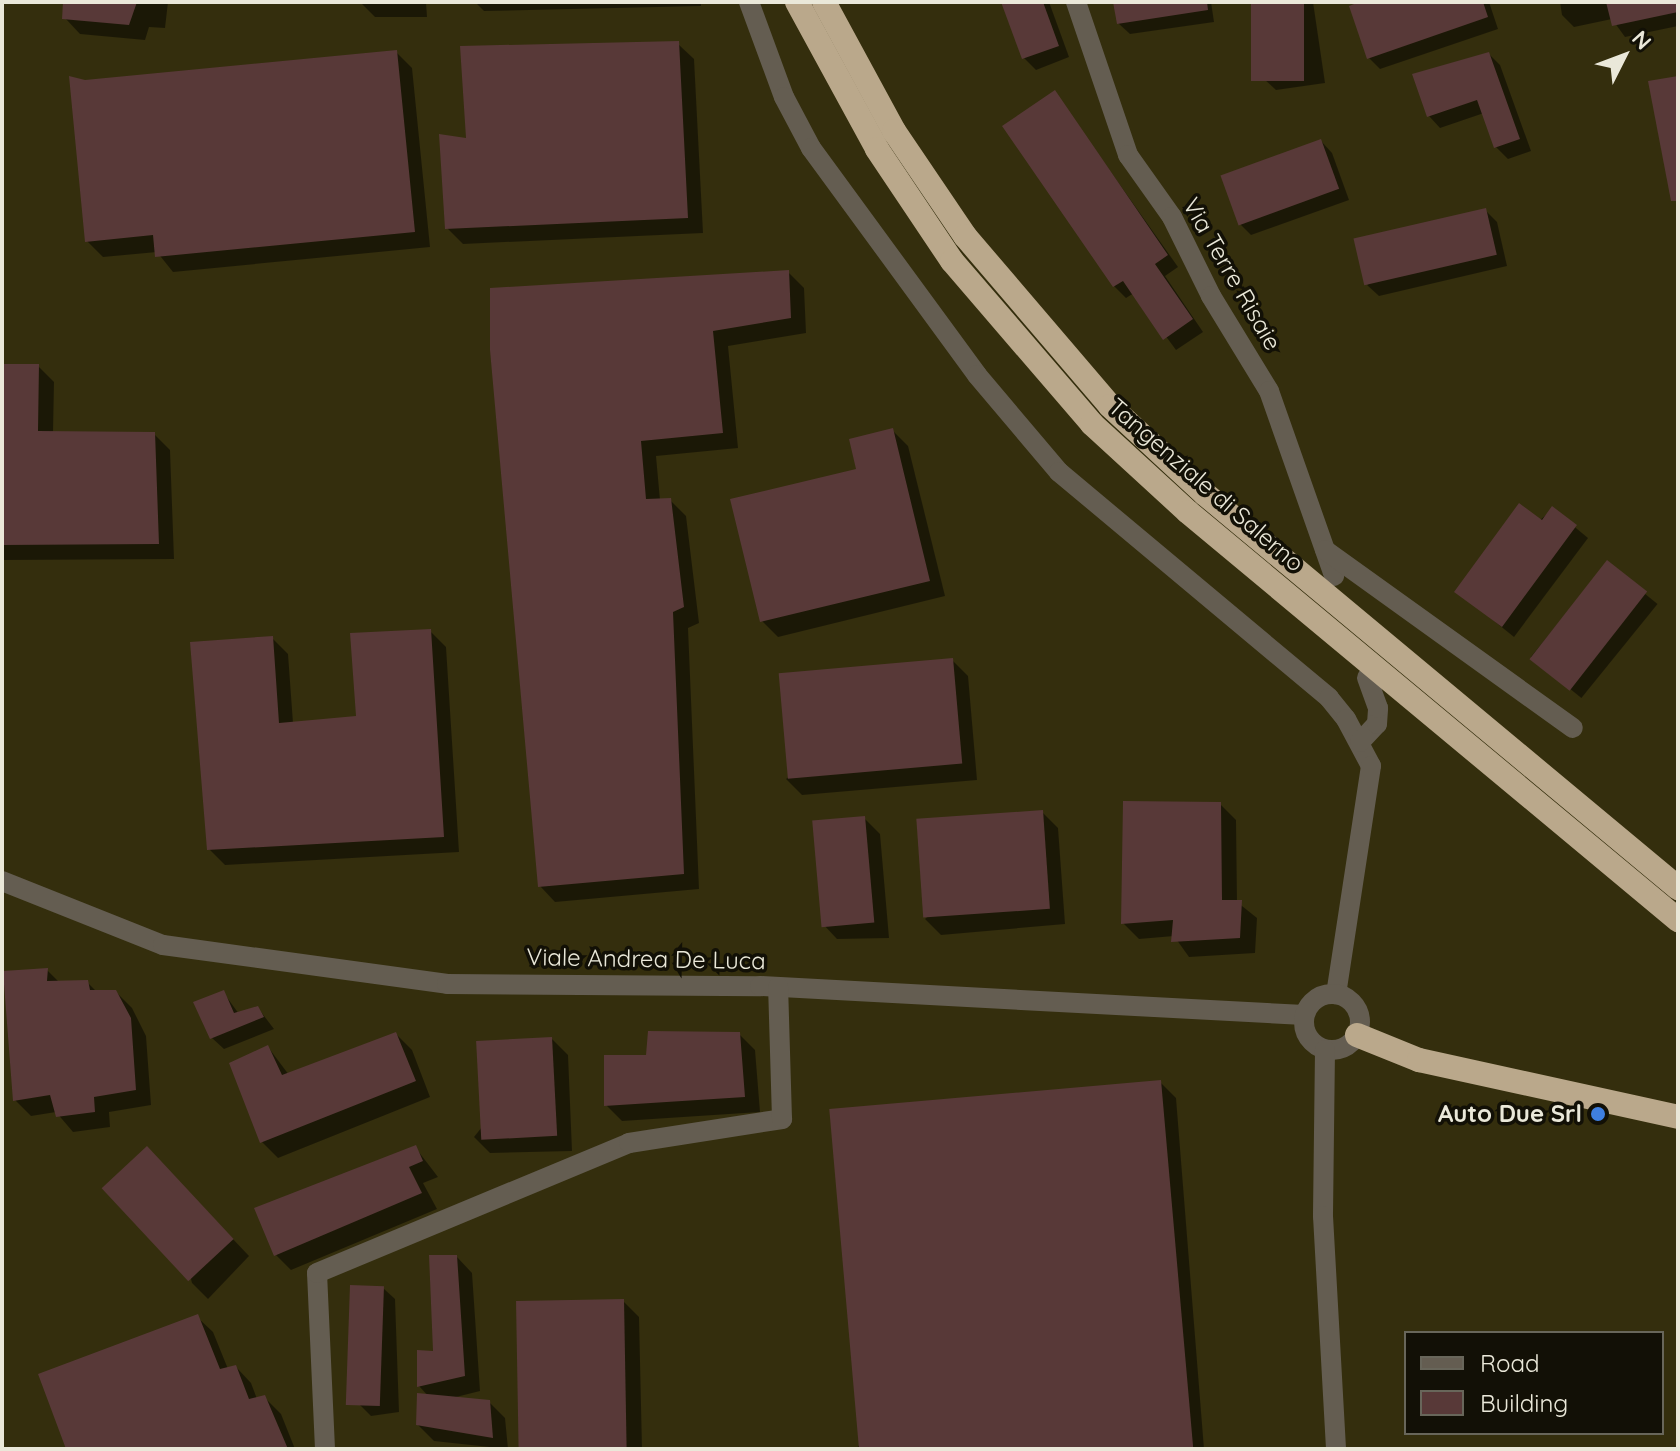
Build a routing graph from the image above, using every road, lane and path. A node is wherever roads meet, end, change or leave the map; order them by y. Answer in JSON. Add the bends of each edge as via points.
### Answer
{"nodes":[{"id":1,"x":749,"y":2,"type":"edge"},
{"id":2,"x":797,"y":2,"type":"edge"},
{"id":3,"x":824,"y":2,"type":"edge"},
{"id":4,"x":1076,"y":2,"type":"edge"},
{"id":5,"x":1325,"y":550,"type":"junction"},
{"id":6,"x":1334,"y":576,"type":"dead end"},
{"id":7,"x":1367,"y":678,"type":"dead end"},
{"id":8,"x":1573,"y":728,"type":"dead end"},
{"id":9,"x":1360,"y":742,"type":"junction"},
{"id":10,"x":2,"y":881,"type":"edge"},
{"id":11,"x":1678,"y":888,"type":"edge"},
{"id":12,"x":1678,"y":920,"type":"edge"},
{"id":13,"x":778,"y":987,"type":"junction"},
{"id":14,"x":1336,"y":994,"type":"junction"},
{"id":15,"x":1304,"y":1015,"type":"junction"},
{"id":16,"x":1357,"y":1035,"type":"junction"},
{"id":17,"x":1325,"y":1050,"type":"junction"},
{"id":18,"x":1678,"y":1117,"type":"edge"},
{"id":19,"x":325,"y":1449,"type":"edge"},
{"id":20,"x":1336,"y":1449,"type":"edge"}],
"edges":[{"from":1,"to":9,"type":"street","via":[[784,97],[811,148],[977,375],[1059,472],[1329,698]]},
{"from":2,"to":12,"type":"highway","name":"Tangenziale di Salerno","via":[[877,149],[952,261],[1092,424],[1188,512]]},
{"from":3,"to":11,"type":"highway","name":"Tangenziale di Salerno","via":[[894,131],[965,236],[1110,406],[1205,494]]},
{"from":4,"to":5,"type":"street","name":"Via Terre Risaie","via":[[1128,155],[1172,217],[1211,296],[1269,391]]},
{"from":5,"to":6,"type":"street","name":"Via Terre Risaie"},
{"from":5,"to":8,"type":"street"},
{"from":7,"to":9,"type":"street","via":[[1378,708],[1377,724]]},
{"from":9,"to":14,"type":"street","via":[[1371,766]]},
{"from":10,"to":13,"type":"street","name":"Viale Andrea De Luca","via":[[163,945],[415,979]]},
{"from":13,"to":15,"type":"street","name":"Viale Andrea De Luca"},
{"from":13,"to":19,"type":"street","via":[[782,1119],[629,1143],[317,1273]]},
{"from":14,"to":15,"type":"street","via":[[1319,996]]},
{"from":14,"to":16,"type":"street","via":[[1357,1009]]},
{"from":15,"to":17,"type":"street","via":[[1305,1033]]},
{"from":16,"to":17,"type":"street","via":[[1343,1048]]},
{"from":16,"to":18,"type":"highway","via":[[1419,1060]]},
{"from":17,"to":20,"type":"street","via":[[1323,1216]]}]}
